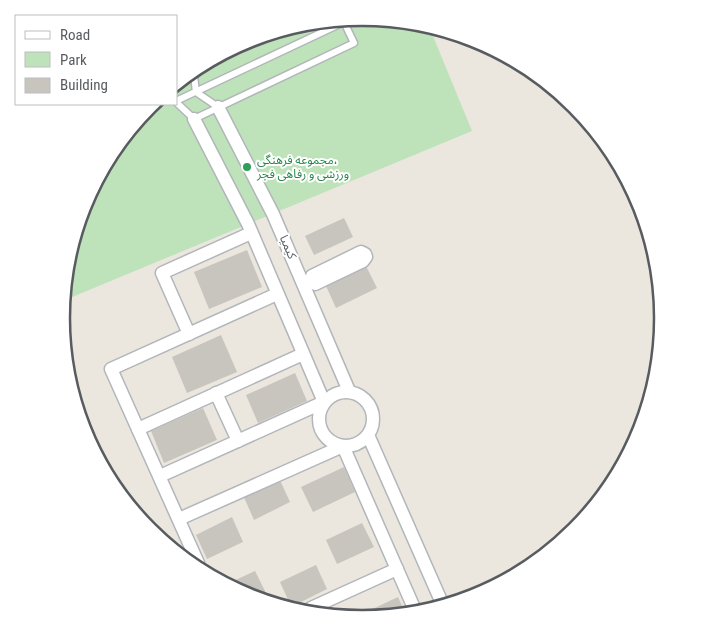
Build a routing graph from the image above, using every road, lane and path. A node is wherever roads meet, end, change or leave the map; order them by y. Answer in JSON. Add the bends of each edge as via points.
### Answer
{"nodes":[{"id":1,"x":346,"y":27,"type":"edge"},
{"id":2,"x":331,"y":28,"type":"edge"},
{"id":3,"x":194,"y":79,"type":"edge"},
{"id":4,"x":196,"y":92,"type":"junction"},
{"id":5,"x":178,"y":101,"type":"edge"},
{"id":6,"x":178,"y":104,"type":"edge"},
{"id":7,"x":218,"y":107,"type":"junction"},
{"id":8,"x":194,"y":119,"type":"junction"},
{"id":9,"x":251,"y":233,"type":"junction"},
{"id":10,"x":277,"y":294,"type":"junction"},
{"id":11,"x":189,"y":334,"type":"junction"},
{"id":12,"x":303,"y":354,"type":"junction"},
{"id":13,"x":349,"y":391,"type":"junction"},
{"id":14,"x":216,"y":393,"type":"junction"},
{"id":15,"x":324,"y":402,"type":"junction"},
{"id":16,"x":138,"y":429,"type":"junction"},
{"id":17,"x":368,"y":435,"type":"junction"},
{"id":18,"x":238,"y":441,"type":"junction"},
{"id":19,"x":343,"y":446,"type":"junction"},
{"id":20,"x":160,"y":476,"type":"junction"},
{"id":21,"x":179,"y":519,"type":"junction"},
{"id":22,"x":196,"y":558,"type":"edge"},
{"id":23,"x":397,"y":569,"type":"junction"},
{"id":24,"x":440,"y":599,"type":"edge"},
{"id":25,"x":413,"y":605,"type":"edge"},
{"id":26,"x":316,"y":606,"type":"edge"}],
"edges":[{"from":1,"to":7,"type":"lane","via":[[354,44]]},
{"from":2,"to":4,"type":"lane"},
{"from":3,"to":4,"type":"lane"},
{"from":4,"to":5,"type":"lane"},
{"from":4,"to":7,"type":"lane"},
{"from":6,"to":8,"type":"lane"},
{"from":7,"to":8,"type":"lane"},
{"from":7,"to":13,"type":"street","name":"کیمیا","via":[[307,283]]},
{"from":8,"to":9,"type":"street"},
{"from":9,"to":10,"type":"street"},
{"from":9,"to":11,"type":"street","via":[[162,274]]},
{"from":10,"to":11,"type":"street"},
{"from":10,"to":12,"type":"street"},
{"from":11,"to":16,"type":"street","via":[[111,369]]},
{"from":12,"to":14,"type":"street"},
{"from":12,"to":15,"type":"street"},
{"from":13,"to":15,"type":"street","via":[[335,393]]},
{"from":13,"to":17,"type":"street","via":[[362,396],[371,408],[373,422]]},
{"from":14,"to":16,"type":"street"},
{"from":14,"to":18,"type":"street"},
{"from":15,"to":18,"type":"street"},
{"from":15,"to":19,"type":"street","via":[[318,416],[320,430],[329,441]]},
{"from":16,"to":20,"type":"street"},
{"from":17,"to":19,"type":"street","via":[[357,444]]},
{"from":17,"to":24,"type":"street"},
{"from":18,"to":20,"type":"street"},
{"from":19,"to":21,"type":"street"},
{"from":19,"to":23,"type":"street"},
{"from":20,"to":21,"type":"street"},
{"from":21,"to":22,"type":"street"},
{"from":23,"to":25,"type":"street"},
{"from":23,"to":26,"type":"street"}]}
